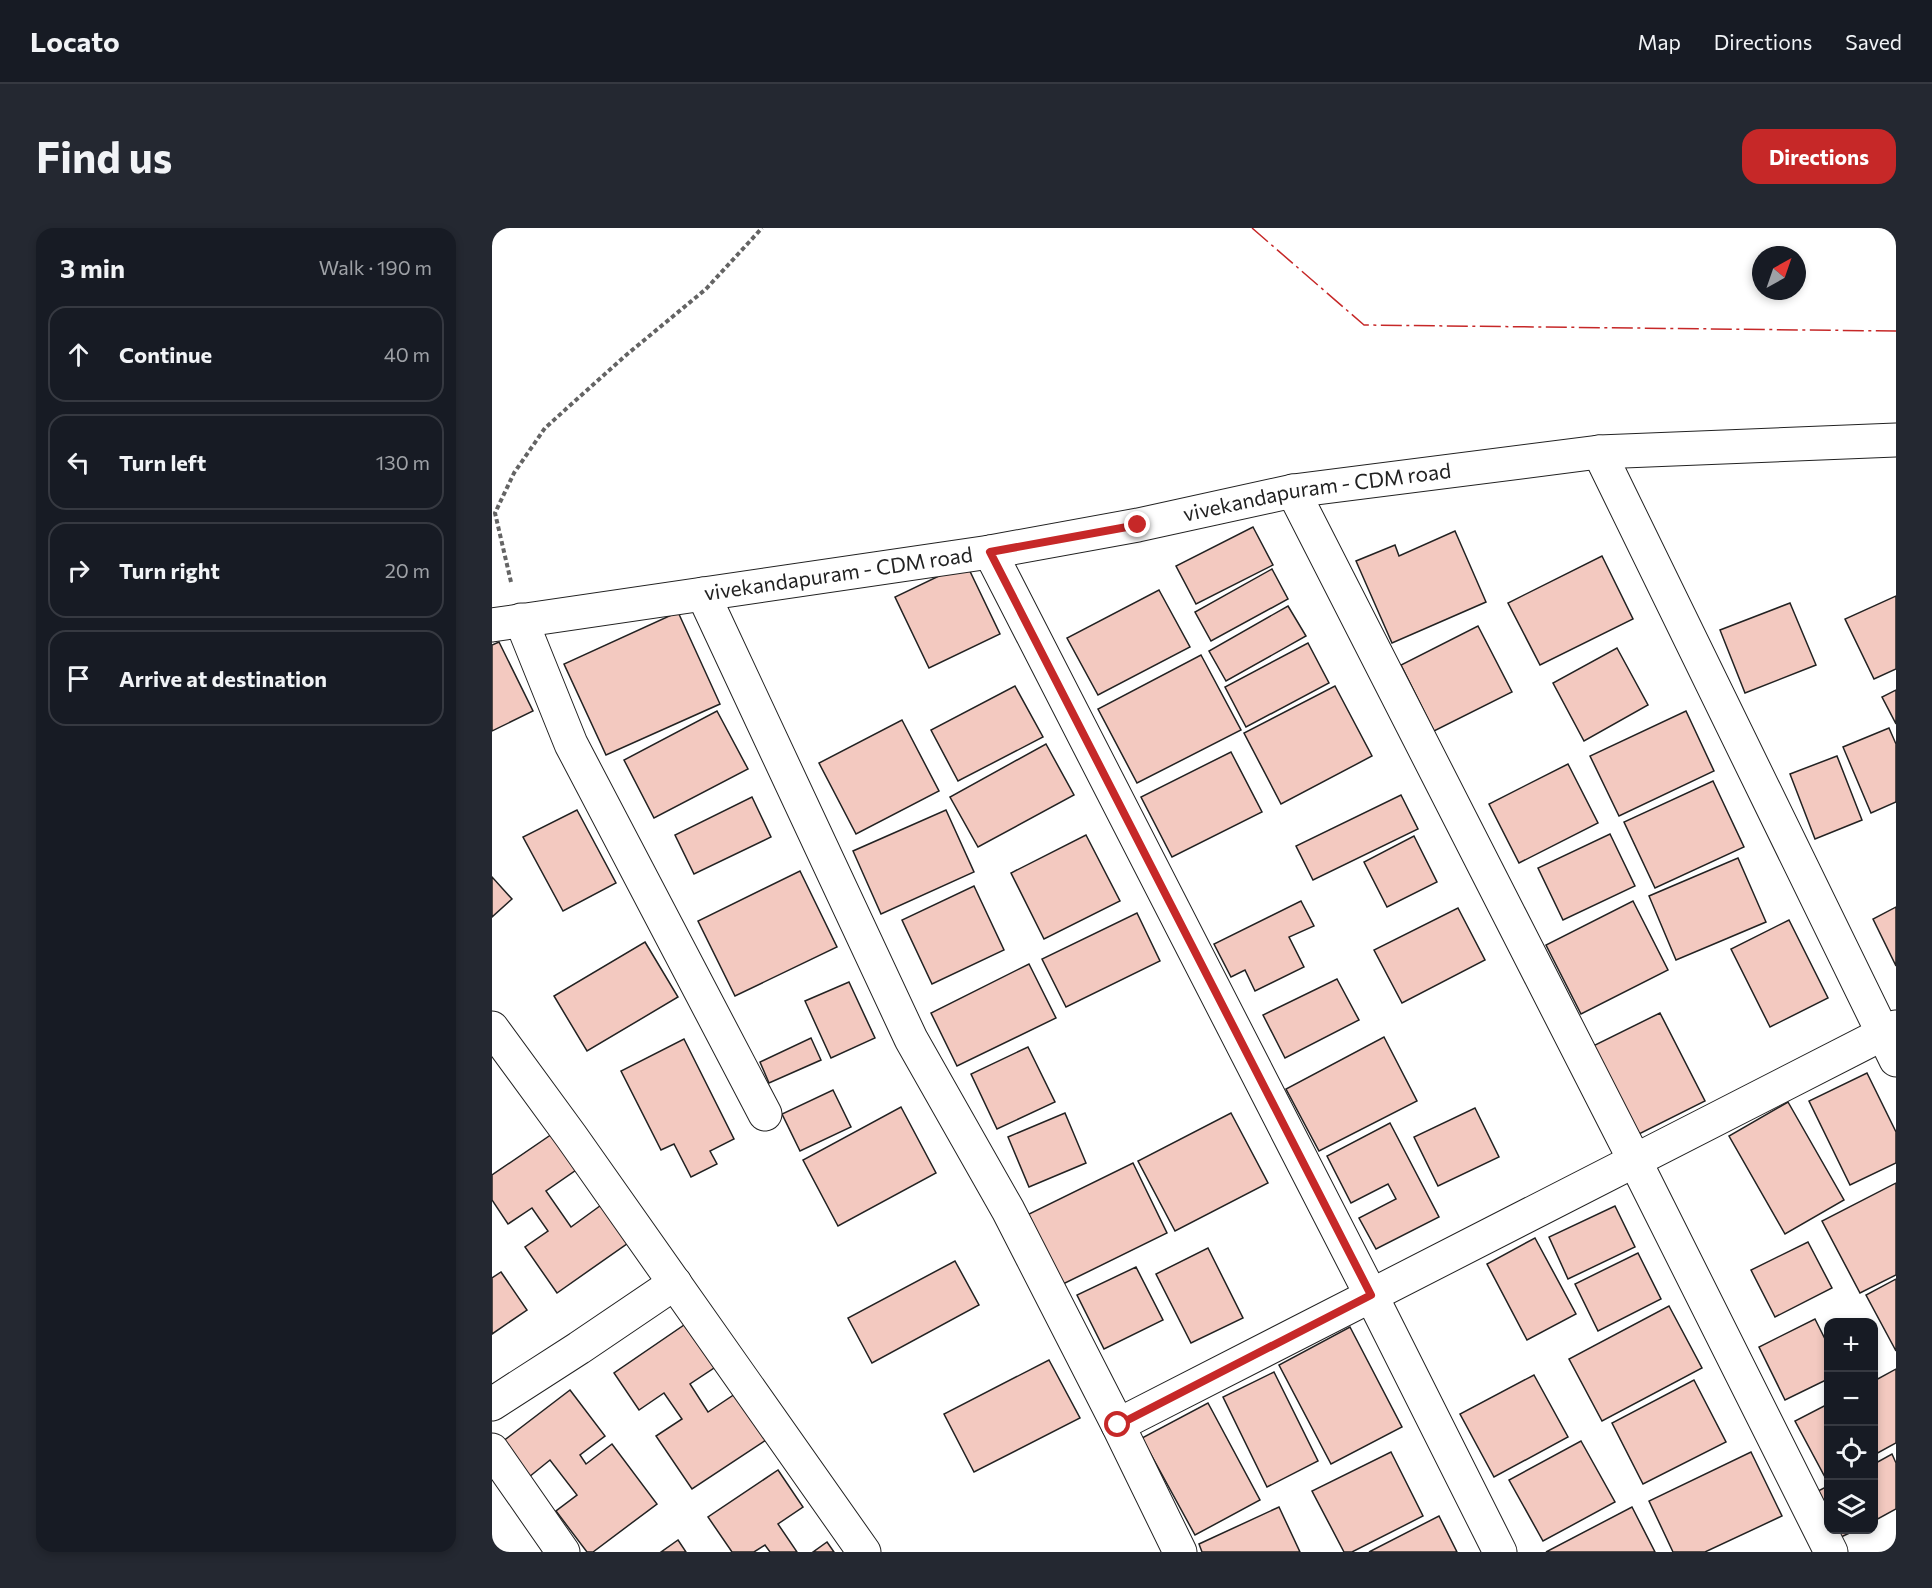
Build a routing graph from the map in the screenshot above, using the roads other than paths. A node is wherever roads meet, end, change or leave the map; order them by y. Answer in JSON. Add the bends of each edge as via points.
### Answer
{"nodes":[{"id":1,"x":1896,"y":440,"type":"edge"},
{"id":2,"x":1599,"y":452,"type":"junction"},
{"id":3,"x":1293,"y":491,"type":"junction"},
{"id":4,"x":990,"y":552,"type":"junction"},
{"id":5,"x":703,"y":594,"type":"junction"},
{"id":6,"x":506,"y":623,"type":"edge"},
{"id":7,"x":492,"y":1028,"type":"edge"},
{"id":8,"x":1892,"y":1041,"type":"edge"},
{"id":9,"x":765,"y":1114,"type":"dead end"},
{"id":10,"x":1635,"y":1161,"type":"junction"},
{"id":11,"x":675,"y":1283,"type":"junction"},
{"id":12,"x":1371,"y":1295,"type":"junction"},
{"id":13,"x":492,"y":1404,"type":"edge"},
{"id":14,"x":1118,"y":1425,"type":"junction"},
{"id":15,"x":492,"y":1450,"type":"edge"},
{"id":16,"x":563,"y":1552,"type":"edge"},
{"id":17,"x":864,"y":1552,"type":"edge"},
{"id":18,"x":1180,"y":1552,"type":"edge"},
{"id":19,"x":1500,"y":1552,"type":"edge"},
{"id":20,"x":1831,"y":1552,"type":"edge"}],
"edges":[{"from":1,"to":2,"type":"street","name":"vivekandapuram - CDM road"},
{"from":2,"to":3,"type":"street","name":"vivekandapuram - CDM road"},
{"from":2,"to":8,"type":"street"},
{"from":3,"to":4,"type":"street","name":"vivekandapuram - CDM road"},
{"from":3,"to":10,"type":"street"},
{"from":4,"to":5,"type":"street","name":"vivekandapuram - CDM road"},
{"from":4,"to":12,"type":"street"},
{"from":5,"to":6,"type":"street","name":"vivekandapuram - CDM road"},
{"from":5,"to":14,"type":"street","via":[[911,1039],[1008,1210]]},
{"from":6,"to":9,"type":"street"},
{"from":7,"to":11,"type":"street"},
{"from":8,"to":10,"type":"street"},
{"from":10,"to":12,"type":"street"},
{"from":10,"to":20,"type":"street"},
{"from":11,"to":13,"type":"street"},
{"from":11,"to":17,"type":"street"},
{"from":12,"to":14,"type":"street"},
{"from":12,"to":19,"type":"street"},
{"from":14,"to":18,"type":"street"},
{"from":15,"to":16,"type":"street"}]}
